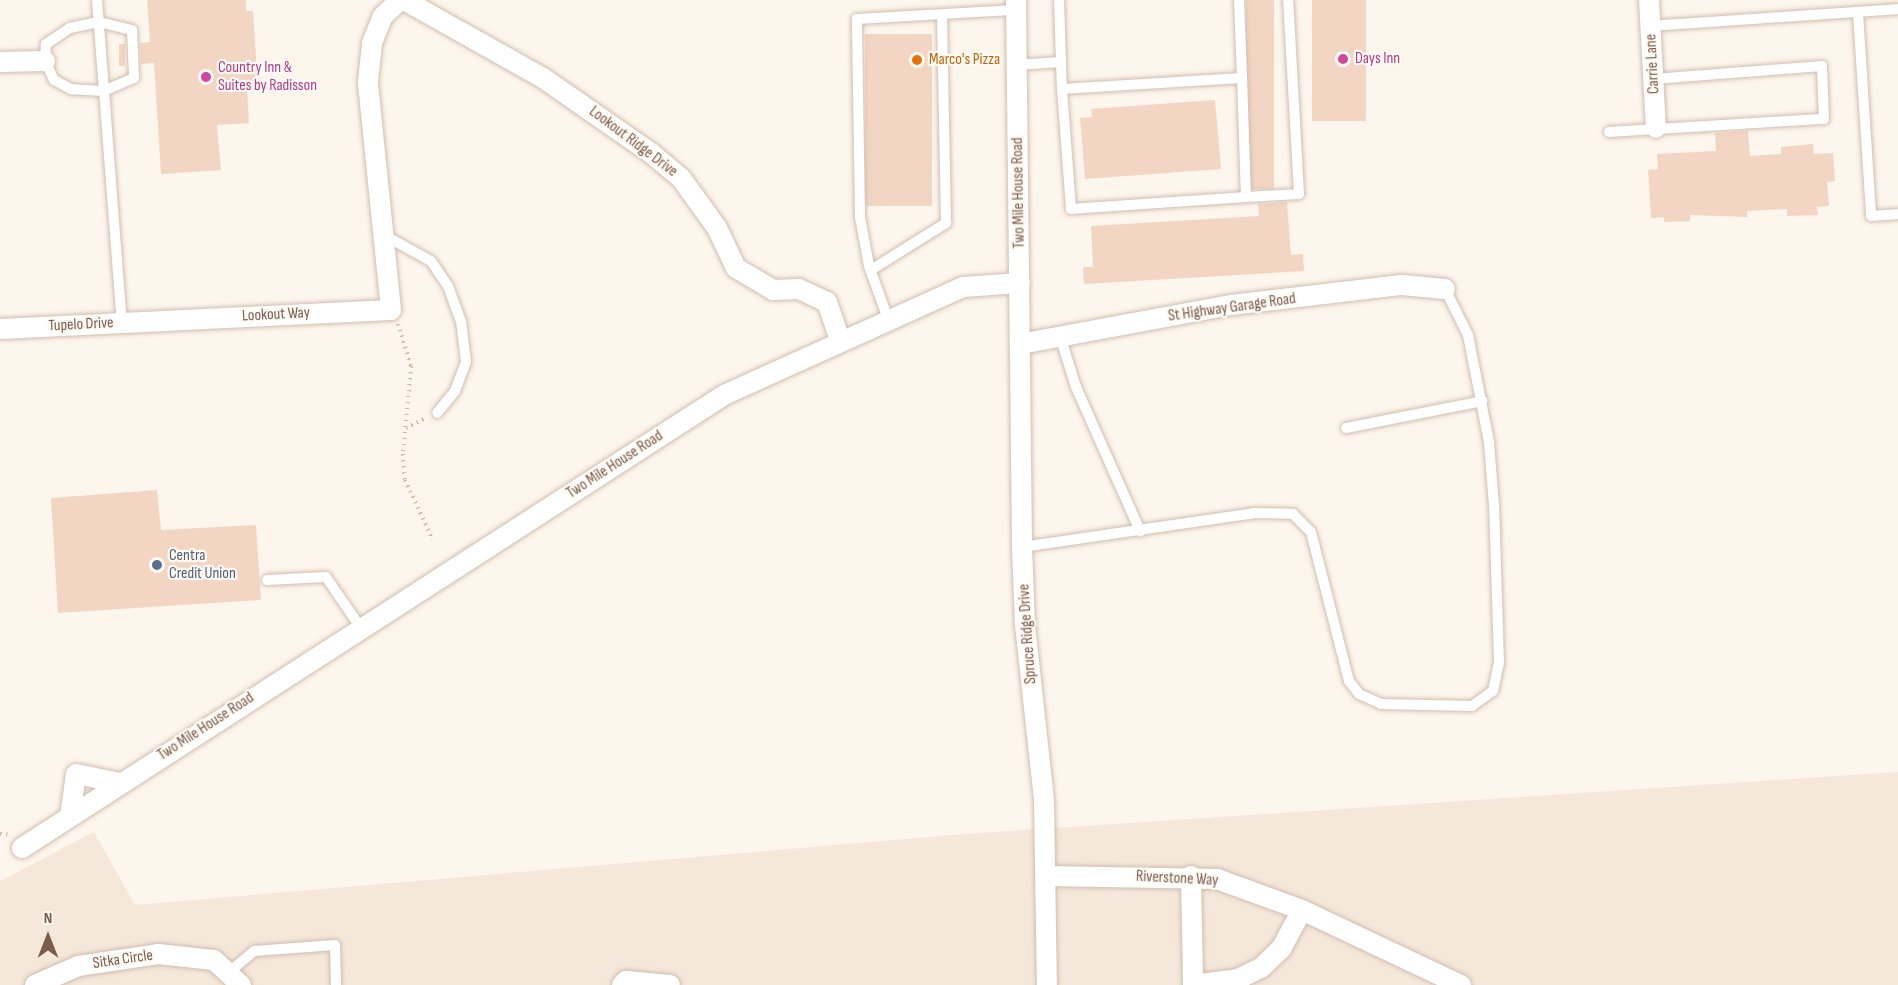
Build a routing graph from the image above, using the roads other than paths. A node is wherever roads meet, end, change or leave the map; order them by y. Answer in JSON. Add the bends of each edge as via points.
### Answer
{"nodes":[{"id":1,"x":97,"y":0,"type":"edge"},
{"id":2,"x":402,"y":0,"type":"edge"},
{"id":3,"x":1059,"y":0,"type":"edge"},
{"id":4,"x":1239,"y":0,"type":"edge"},
{"id":5,"x":1288,"y":0,"type":"edge"},
{"id":6,"x":1649,"y":0,"type":"edge"},
{"id":7,"x":1015,"y":5,"type":"edge"},
{"id":8,"x":1898,"y":9,"type":"edge"},
{"id":9,"x":1858,"y":13,"type":"junction"},
{"id":10,"x":942,"y":15,"type":"junction"},
{"id":11,"x":99,"y":22,"type":"junction"},
{"id":12,"x":1651,"y":26,"type":"junction"},
{"id":13,"x":45,"y":61,"type":"junction"},
{"id":14,"x":0,"y":62,"type":"edge"},
{"id":15,"x":1061,"y":62,"type":"junction"},
{"id":16,"x":1016,"y":65,"type":"junction"},
{"id":17,"x":1242,"y":78,"type":"junction"},
{"id":18,"x":1653,"y":80,"type":"junction"},
{"id":19,"x":1062,"y":89,"type":"junction"},
{"id":20,"x":104,"y":91,"type":"junction"},
{"id":21,"x":1656,"y":128,"type":"junction"},
{"id":22,"x":1609,"y":132,"type":"dead end"},
{"id":23,"x":1246,"y":197,"type":"junction"},
{"id":24,"x":1898,"y":214,"type":"edge"},
{"id":25,"x":382,"y":234,"type":"junction"},
{"id":26,"x":871,"y":270,"type":"junction"},
{"id":27,"x":1020,"y":283,"type":"junction"},
{"id":28,"x":1445,"y":289,"type":"joint"},
{"id":29,"x":391,"y":310,"type":"joint"},
{"id":30,"x":888,"y":319,"type":"junction"},
{"id":31,"x":162,"y":321,"type":"joint"},
{"id":32,"x":122,"y":323,"type":"junction"},
{"id":33,"x":0,"y":329,"type":"edge"},
{"id":34,"x":1060,"y":336,"type":"junction"},
{"id":35,"x":840,"y":340,"type":"junction"},
{"id":36,"x":1020,"y":344,"type":"junction"},
{"id":37,"x":1482,"y":401,"type":"junction"},
{"id":38,"x":437,"y":413,"type":"road end"},
{"id":39,"x":1346,"y":428,"type":"dead end"},
{"id":40,"x":1140,"y":531,"type":"junction"},
{"id":41,"x":1022,"y":547,"type":"junction"},
{"id":42,"x":267,"y":580,"type":"dead end"},
{"id":43,"x":361,"y":627,"type":"junction"},
{"id":44,"x":120,"y":783,"type":"junction"},
{"id":45,"x":70,"y":816,"type":"junction"},
{"id":46,"x":22,"y":848,"type":"dead end"},
{"id":47,"x":1047,"y":876,"type":"junction"},
{"id":48,"x":1191,"y":876,"type":"junction"},
{"id":49,"x":1302,"y":910,"type":"junction"},
{"id":50,"x":235,"y":979,"type":"edge"},
{"id":51,"x":35,"y":985,"type":"edge"},
{"id":52,"x":336,"y":985,"type":"edge"},
{"id":53,"x":622,"y":985,"type":"edge"},
{"id":54,"x":670,"y":985,"type":"edge"},
{"id":55,"x":1047,"y":985,"type":"edge"},
{"id":56,"x":1193,"y":985,"type":"edge"},
{"id":57,"x":1461,"y":985,"type":"edge"}],
"edges":[{"from":1,"to":11,"type":"lane"},
{"from":2,"to":25,"type":"street","name":"Lookout Ridge Drive","via":[[383,16],[372,43],[368,82]]},
{"from":2,"to":35,"type":"street","name":"Lookout Ridge Drive","via":[[543,78],[651,153],[681,178],[711,219],[736,268],[773,290],[799,290],[826,302]]},
{"from":3,"to":15,"type":"lane"},
{"from":4,"to":17,"type":"lane"},
{"from":5,"to":23,"type":"lane","via":[[1299,194]]},
{"from":6,"to":12,"type":"street","name":"Carrie Lane"},
{"from":7,"to":10,"type":"lane"},
{"from":7,"to":16,"type":"street","name":"Two Mile House Road"},
{"from":8,"to":9,"type":"lane"},
{"from":9,"to":12,"type":"lane"},
{"from":9,"to":24,"type":"lane","via":[[1871,216]]},
{"from":10,"to":26,"type":"lane","via":[[946,223]]},
{"from":10,"to":26,"type":"lane","via":[[857,19],[860,217]]},
{"from":11,"to":13,"type":"lane","via":[[70,28],[46,44]]},
{"from":11,"to":20,"type":"lane"},
{"from":11,"to":20,"type":"lane","via":[[132,30],[134,78]]},
{"from":12,"to":18,"type":"street","name":"Carrie Lane"},
{"from":13,"to":14,"type":"street"},
{"from":13,"to":20,"type":"lane","via":[[54,80],[71,89]]},
{"from":15,"to":16,"type":"lane"},
{"from":15,"to":19,"type":"lane"},
{"from":16,"to":27,"type":"street","name":"Two Mile House Road"},
{"from":17,"to":19,"type":"lane"},
{"from":17,"to":23,"type":"lane"},
{"from":18,"to":21,"type":"street","name":"Carrie Lane"},
{"from":18,"to":21,"type":"lane","via":[[1822,66],[1824,119]]},
{"from":19,"to":23,"type":"lane","via":[[1071,209]]},
{"from":20,"to":32,"type":"lane"},
{"from":21,"to":22,"type":"lane"},
{"from":25,"to":29,"type":"street","name":"Lookout Ridge Drive"},
{"from":25,"to":38,"type":"lane","via":[[431,261],[448,286],[461,321],[466,363],[455,392]]},
{"from":26,"to":30,"type":"lane"},
{"from":27,"to":30,"type":"street","name":"Two Mile House Road","via":[[963,287]]},
{"from":27,"to":36,"type":"street","name":"Spruce Ridge Drive"},
{"from":28,"to":34,"type":"street","name":"St Highway Garage Road","via":[[1402,285],[1232,305]]},
{"from":28,"to":37,"type":"lane","via":[[1468,335]]},
{"from":29,"to":31,"type":"street","name":"Lookout Way"},
{"from":30,"to":35,"type":"street","name":"Two Mile House Road"},
{"from":31,"to":32,"type":"street","name":"Tupelo Drive"},
{"from":32,"to":33,"type":"street","name":"Tupelo Drive"},
{"from":34,"to":36,"type":"street","name":"St Highway Garage Road"},
{"from":34,"to":40,"type":"lane","via":[[1076,387]]},
{"from":35,"to":43,"type":"street","name":"Two Mile House Road","via":[[724,395]]},
{"from":36,"to":41,"type":"street","name":"Spruce Ridge Drive"},
{"from":37,"to":39,"type":"lane"},
{"from":37,"to":40,"type":"lane","via":[[1494,506],[1499,662],[1493,691],[1473,706],[1381,704],[1359,694],[1349,681],[1311,532],[1293,514],[1254,513]]},
{"from":40,"to":41,"type":"lane"},
{"from":41,"to":47,"type":"street","name":"Spruce Ridge Drive"},
{"from":42,"to":43,"type":"lane","via":[[326,577]]},
{"from":43,"to":44,"type":"street","name":"Two Mile House Road"},
{"from":44,"to":45,"type":"street","name":"Two Mile House Road"},
{"from":44,"to":45,"type":"street","via":[[76,774]]},
{"from":45,"to":46,"type":"street"},
{"from":47,"to":48,"type":"street","name":"Riverstone Way"},
{"from":47,"to":55,"type":"street","name":"Spruce Ridge Drive"},
{"from":48,"to":49,"type":"street","name":"Riverstone Way","via":[[1235,884]]},
{"from":48,"to":56,"type":"street"},
{"from":49,"to":56,"type":"street","via":[[1281,948],[1260,968],[1239,979]]},
{"from":49,"to":57,"type":"street","name":"Riverstone Way"},
{"from":50,"to":51,"type":"street","name":"Sitka Circle","via":[[214,960],[158,954],[78,966]]},
{"from":50,"to":52,"type":"lane","via":[[254,951],[334,945]]},
{"from":53,"to":54,"type":"street","via":[[626,981]]}]}
